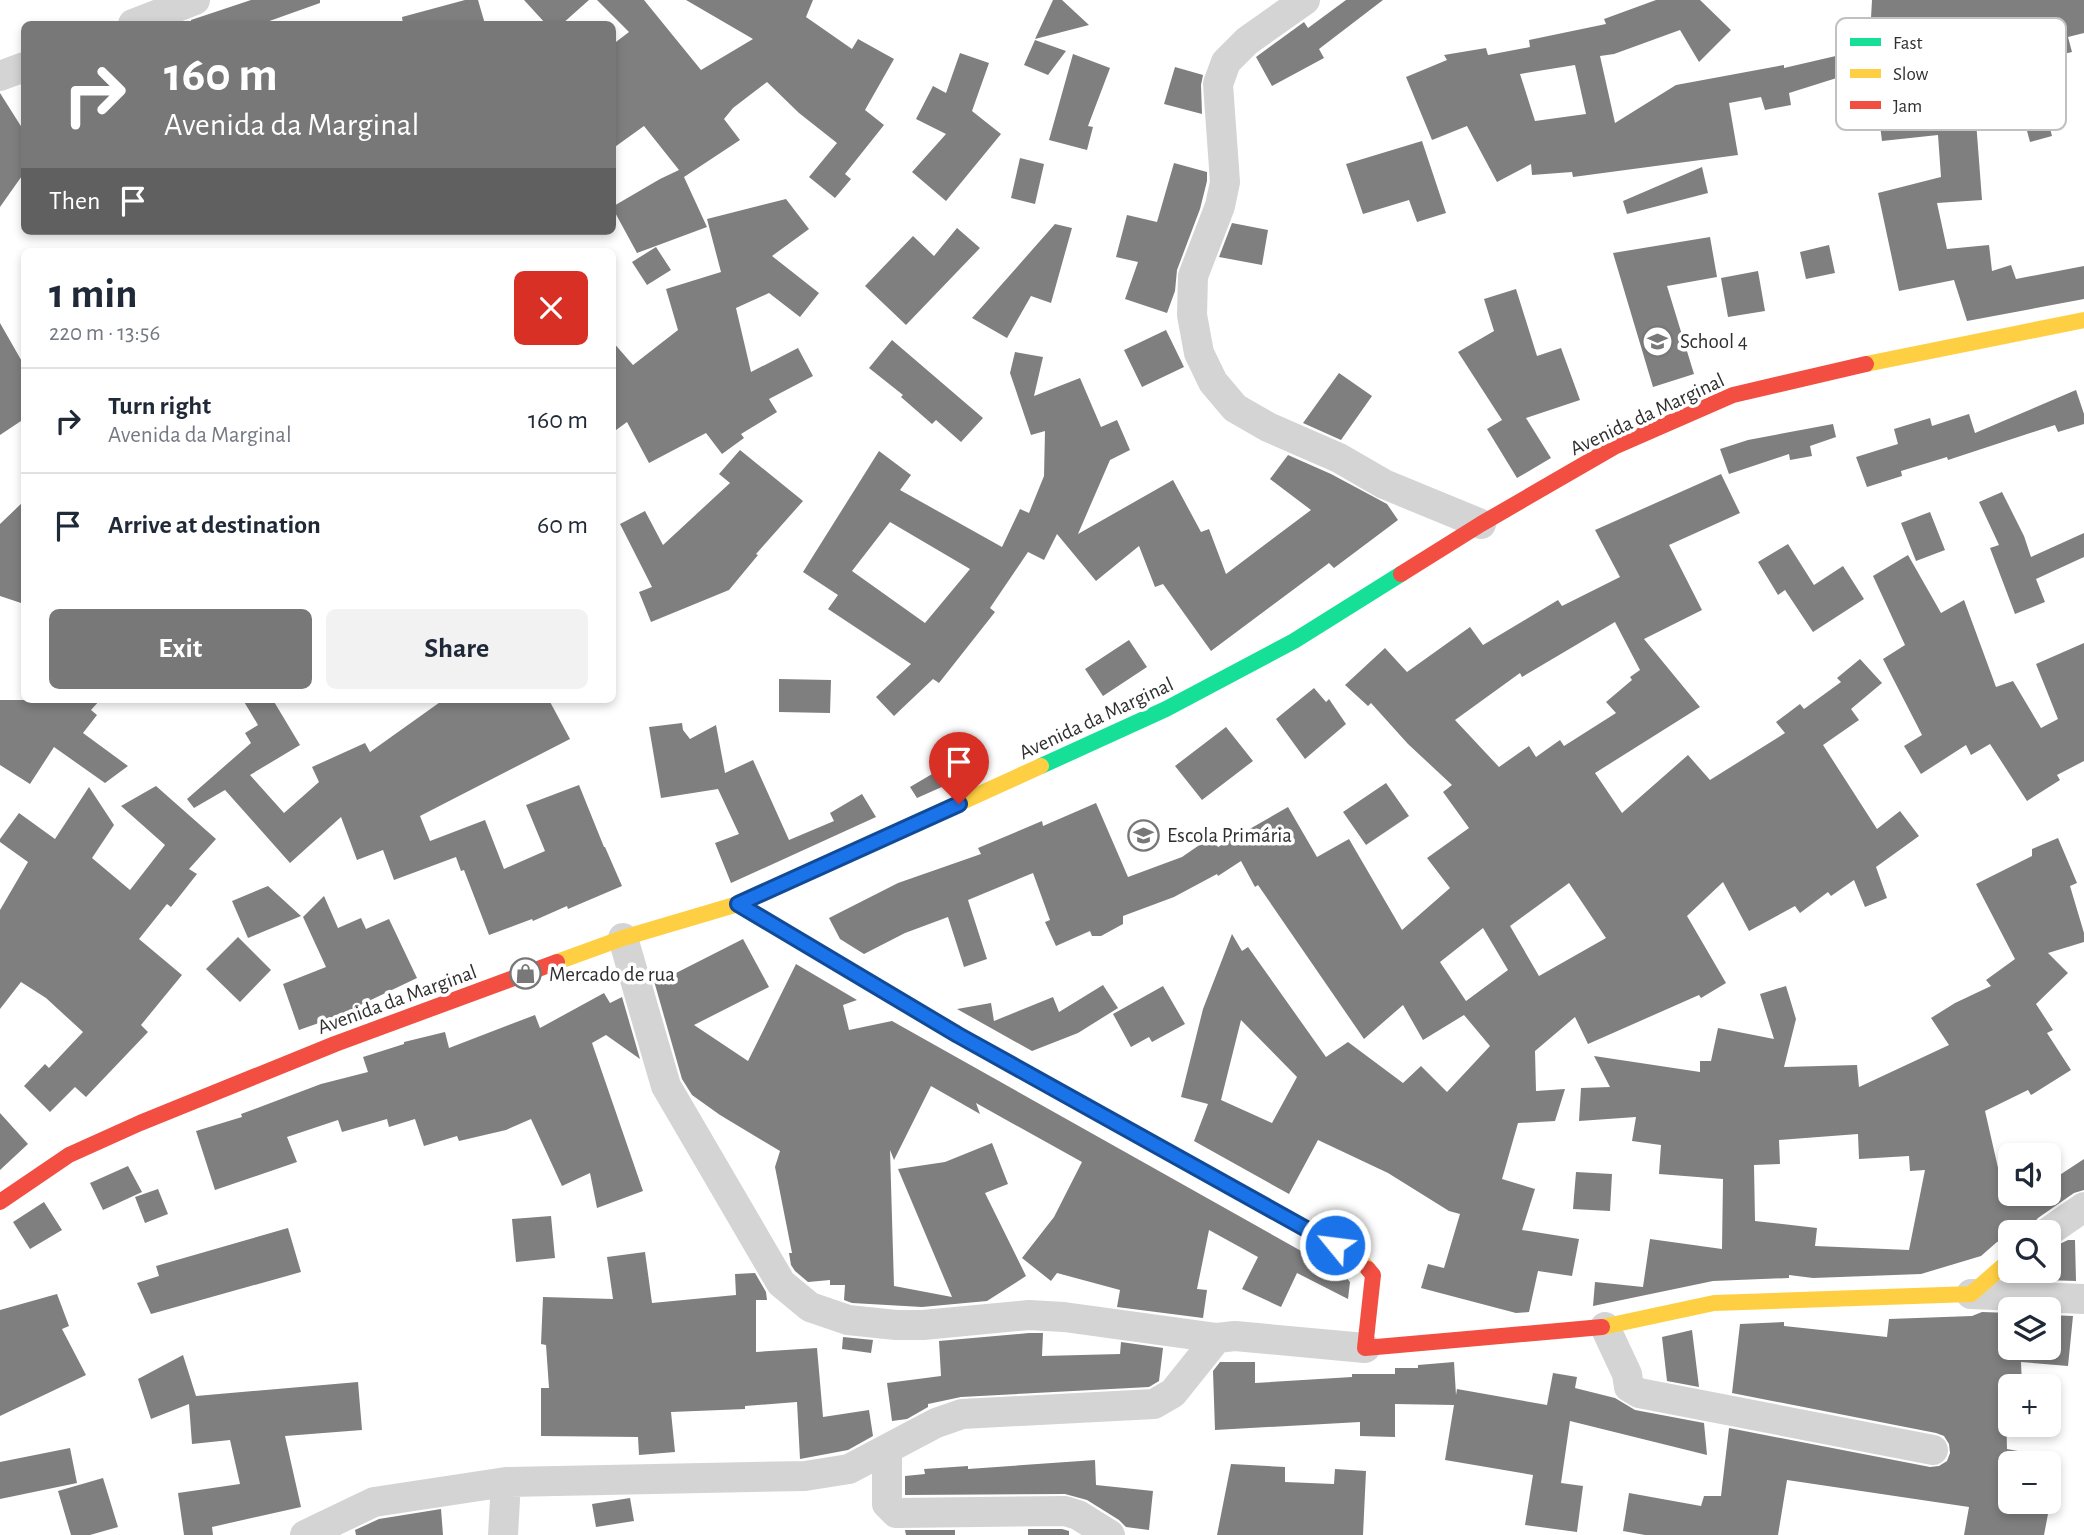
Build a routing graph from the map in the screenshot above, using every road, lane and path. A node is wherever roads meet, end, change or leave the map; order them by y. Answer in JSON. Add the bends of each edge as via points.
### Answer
{"nodes":[{"id":1,"x":195,"y":0,"type":"edge"},
{"id":2,"x":1305,"y":0,"type":"edge"},
{"id":3,"x":141,"y":21,"type":"edge"},
{"id":4,"x":21,"y":68,"type":"edge"},
{"id":5,"x":0,"y":76,"type":"edge"},
{"id":6,"x":2084,"y":320,"type":"edge"},
{"id":7,"x":1481,"y":524,"type":"junction"},
{"id":8,"x":738,"y":904,"type":"junction"},
{"id":9,"x":623,"y":938,"type":"junction"},
{"id":10,"x":0,"y":1202,"type":"edge"},
{"id":11,"x":2084,"y":1207,"type":"edge"},
{"id":12,"x":2061,"y":1223,"type":"edge"},
{"id":13,"x":1998,"y":1270,"type":"edge"},
{"id":14,"x":1971,"y":1294,"type":"junction"},
{"id":15,"x":2084,"y":1299,"type":"edge"},
{"id":16,"x":1605,"y":1327,"type":"junction"},
{"id":17,"x":1217,"y":1338,"type":"junction"},
{"id":18,"x":1365,"y":1348,"type":"junction"},
{"id":19,"x":887,"y":1449,"type":"junction"},
{"id":20,"x":1933,"y":1450,"type":"dead end"},
{"id":21,"x":506,"y":1482,"type":"junction"},
{"id":22,"x":305,"y":1535,"type":"edge"},
{"id":23,"x":503,"y":1535,"type":"edge"},
{"id":24,"x":1110,"y":1535,"type":"edge"}],
"edges":[{"from":1,"to":3,"type":"street"},
{"from":2,"to":7,"type":"street","via":[[1247,41],[1226,62],[1218,84],[1225,182],[1193,276],[1192,315],[1199,353],[1213,382],[1235,408],[1384,485]]},
{"from":4,"to":5,"type":"street"},
{"from":6,"to":7,"type":"street","name":"Avenida da Marginal","via":[[1734,395],[1614,447]]},
{"from":7,"to":8,"type":"street","name":"Avenida da Marginal","via":[[1294,641],[1166,709]]},
{"from":8,"to":9,"type":"street","name":"Avenida da Marginal"},
{"from":8,"to":18,"type":"street","via":[[958,1035],[1358,1258],[1373,1275]]},
{"from":9,"to":10,"type":"street","name":"Avenida da Marginal","via":[[335,1044],[141,1123],[69,1155]]},
{"from":9,"to":17,"type":"street","via":[[666,1086],[781,1283],[810,1307],[848,1320],[896,1325],[1029,1314]]},
{"from":11,"to":12,"type":"street"},
{"from":13,"to":14,"type":"street"},
{"from":14,"to":15,"type":"street"},
{"from":14,"to":16,"type":"street","via":[[1714,1303]]},
{"from":16,"to":18,"type":"street"},
{"from":16,"to":20,"type":"street","via":[[1629,1387],[1639,1393]]},
{"from":17,"to":18,"type":"street"},
{"from":17,"to":19,"type":"street","via":[[1173,1393],[1154,1404],[962,1414]]},
{"from":19,"to":21,"type":"street","via":[[849,1469],[805,1476]]},
{"from":19,"to":24,"type":"street","via":[[887,1504],[897,1513],[1065,1511]]},
{"from":21,"to":22,"type":"street","via":[[374,1502]]},
{"from":21,"to":23,"type":"street"}]}
